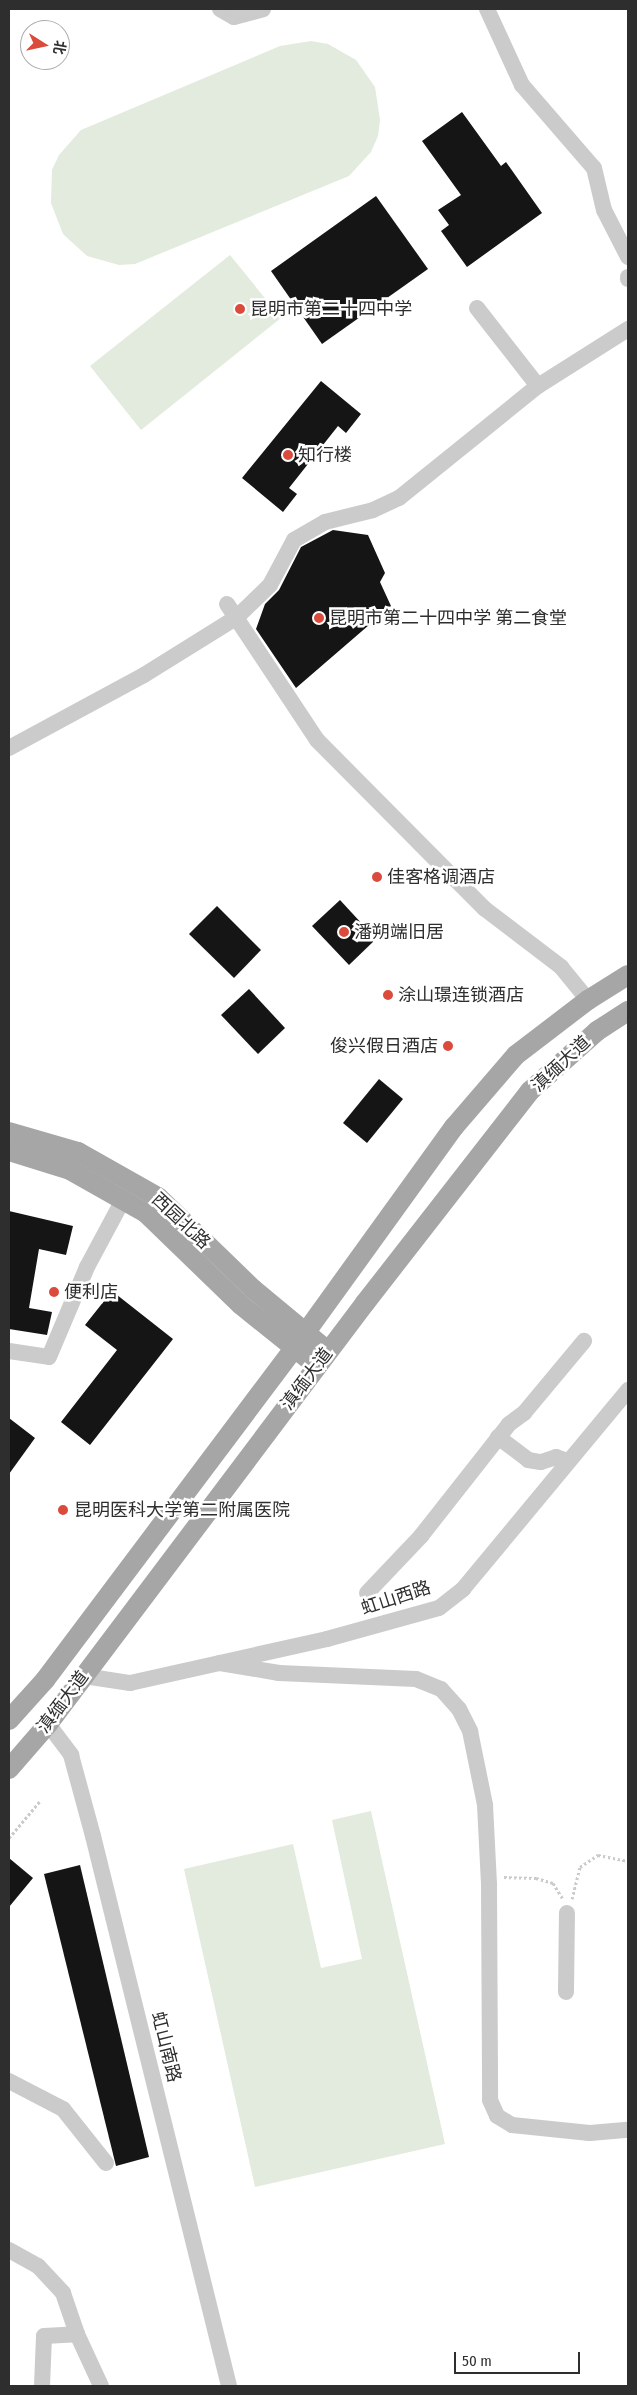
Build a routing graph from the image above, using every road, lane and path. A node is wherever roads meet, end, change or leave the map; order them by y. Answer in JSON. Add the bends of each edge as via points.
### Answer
{"nodes":[{"id":1,"x":220,"y":9,"type":"edge"},
{"id":2,"x":263,"y":9,"type":"edge"},
{"id":3,"x":487,"y":9,"type":"edge"},
{"id":4,"x":628,"y":257,"type":"edge"},
{"id":5,"x":477,"y":308,"type":"dead end"},
{"id":6,"x":628,"y":329,"type":"edge"},
{"id":7,"x":538,"y":386,"type":"junction"},
{"id":8,"x":228,"y":604,"type":"dead end"},
{"id":9,"x":237,"y":617,"type":"junction"},
{"id":10,"x":9,"y":748,"type":"edge"},
{"id":11,"x":628,"y":976,"type":"edge"},
{"id":12,"x":588,"y":1000,"type":"junction"},
{"id":13,"x":628,"y":1011,"type":"edge"},
{"id":14,"x":9,"y":1132,"type":"edge"},
{"id":15,"x":9,"y":1151,"type":"edge"},
{"id":16,"x":124,"y":1198,"type":"junction"},
{"id":17,"x":300,"y":1340,"type":"junction"},
{"id":18,"x":584,"y":1341,"type":"dead end"},
{"id":19,"x":9,"y":1351,"type":"edge"},
{"id":20,"x":323,"y":1359,"type":"junction"},
{"id":21,"x":628,"y":1390,"type":"edge"},
{"id":22,"x":498,"y":1437,"type":"junction"},
{"id":23,"x":568,"y":1461,"type":"junction"},
{"id":24,"x":367,"y":1593,"type":"dead end"},
{"id":25,"x":220,"y":1664,"type":"junction"},
{"id":26,"x":84,"y":1676,"type":"junction"},
{"id":27,"x":9,"y":1720,"type":"edge"},
{"id":28,"x":48,"y":1724,"type":"junction"},
{"id":29,"x":9,"y":1769,"type":"edge"},
{"id":30,"x":40,"y":1801,"type":"dead end"},
{"id":31,"x":9,"y":1838,"type":"edge"},
{"id":32,"x":628,"y":1860,"type":"edge"},
{"id":33,"x":489,"y":1878,"type":"junction"},
{"id":34,"x":567,"y":1912,"type":"junction"},
{"id":35,"x":566,"y":1992,"type":"dead end"},
{"id":36,"x":9,"y":2081,"type":"edge"},
{"id":37,"x":628,"y":2130,"type":"edge"},
{"id":38,"x":106,"y":2163,"type":"dead end"},
{"id":39,"x":9,"y":2250,"type":"edge"},
{"id":40,"x":78,"y":2334,"type":"junction"},
{"id":41,"x":42,"y":2386,"type":"edge"},
{"id":42,"x":101,"y":2386,"type":"edge"},
{"id":43,"x":229,"y":2386,"type":"edge"}],
"edges":[{"from":1,"to":2,"type":"street","via":[[234,17]]},
{"from":3,"to":4,"type":"street","via":[[522,85],[594,168],[604,210]]},
{"from":5,"to":7,"type":"street"},
{"from":6,"to":7,"type":"street"},
{"from":7,"to":9,"type":"street","via":[[399,498],[373,510],[325,522],[294,540],[270,585]]},
{"from":8,"to":9,"type":"street"},
{"from":9,"to":10,"type":"street","via":[[144,675]]},
{"from":9,"to":12,"type":"street","via":[[291,706],[323,747],[485,909],[561,968]]},
{"from":11,"to":12,"type":"main road","name":"滇缅大道"},
{"from":12,"to":17,"type":"main road","name":"滇缅大道","via":[[516,1056],[454,1127]]},
{"from":13,"to":20,"type":"main road","name":"滇缅大道","via":[[597,1031],[530,1091]]},
{"from":14,"to":17,"type":"main road","name":"西园北路","via":[[78,1152],[150,1191]]},
{"from":15,"to":16,"type":"main road","name":"西园北路","via":[[70,1170]]},
{"from":16,"to":17,"type":"main road","name":"西园北路","via":[[146,1213],[241,1305]]},
{"from":16,"to":19,"type":"street","via":[[87,1267],[49,1357]]},
{"from":17,"to":20,"type":"main road","name":"西园北路"},
{"from":17,"to":27,"type":"main road","name":"滇缅大道","via":[[44,1680]]},
{"from":18,"to":22,"type":"street","via":[[524,1413]]},
{"from":20,"to":26,"type":"main road","name":"滇缅大道"},
{"from":21,"to":23,"type":"street","name":"虹山西路"},
{"from":22,"to":23,"type":"street","via":[[528,1460],[541,1462],[556,1457]]},
{"from":22,"to":24,"type":"street","via":[[421,1536]]},
{"from":23,"to":25,"type":"street","name":"虹山西路","via":[[463,1589],[439,1608]]},
{"from":25,"to":26,"type":"street","name":"虹山西路","via":[[130,1683]]},
{"from":25,"to":33,"type":"street","via":[[279,1673],[402,1677],[441,1689],[459,1708],[470,1731],[485,1805]]},
{"from":26,"to":28,"type":"main road","name":"滇缅大道"},
{"from":28,"to":29,"type":"main road","name":"滇缅大道"},
{"from":28,"to":43,"type":"street","name":"虹山南路","via":[[71,1755],[94,1836]]},
{"from":30,"to":31,"type":"path"},
{"from":32,"to":34,"type":"path","via":[[598,1855],[580,1867]]},
{"from":33,"to":34,"type":"path","via":[[536,1878],[553,1883]]},
{"from":33,"to":37,"type":"street","via":[[490,2100],[497,2116],[512,2125],[590,2133]]},
{"from":34,"to":35,"type":"street"},
{"from":36,"to":38,"type":"street","via":[[63,2110]]},
{"from":39,"to":40,"type":"street","via":[[38,2266],[63,2293]]},
{"from":40,"to":41,"type":"street","via":[[44,2336]]},
{"from":40,"to":42,"type":"street"}]}
